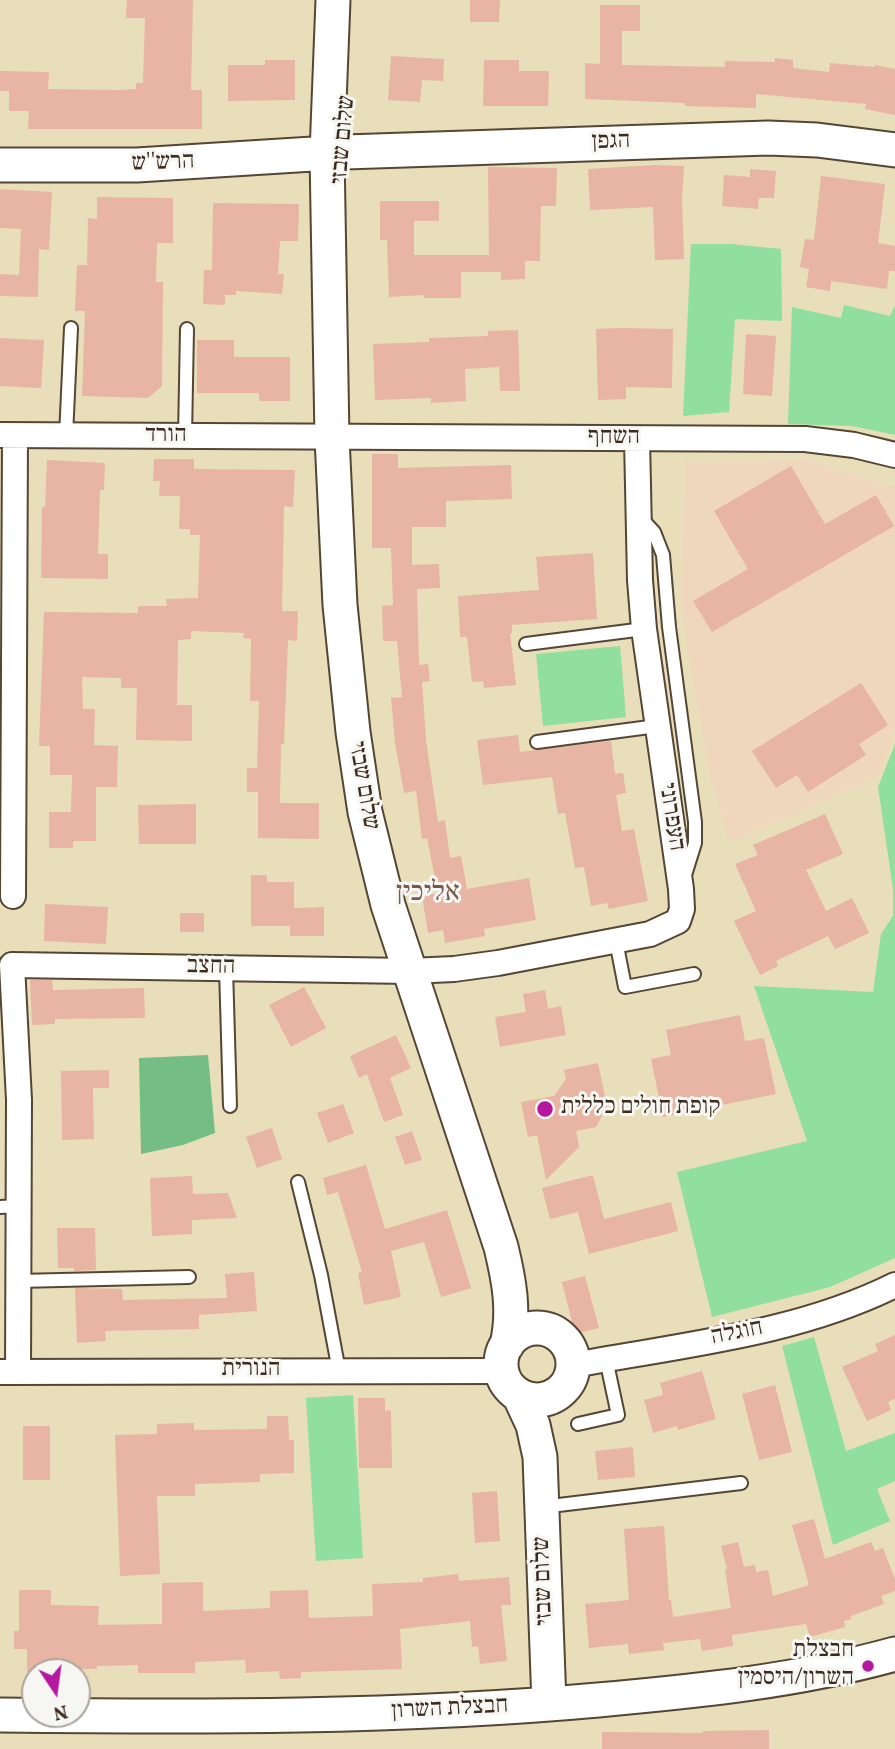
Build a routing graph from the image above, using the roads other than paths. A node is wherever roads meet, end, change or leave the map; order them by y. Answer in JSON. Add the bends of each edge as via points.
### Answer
{"nodes":[{"id":1,"x":333,"y":0,"type":"edge"},
{"id":2,"x":354,"y":0,"type":"edge"},
{"id":3,"x":895,"y":150,"type":"edge"},
{"id":4,"x":336,"y":153,"type":"junction"},
{"id":5,"x":0,"y":165,"type":"edge"},
{"id":6,"x":71,"y":328,"type":"dead end"},
{"id":7,"x":187,"y":329,"type":"dead end"},
{"id":8,"x":7,"y":436,"type":"edge"},
{"id":9,"x":66,"y":436,"type":"junction"},
{"id":10,"x":185,"y":437,"type":"junction"},
{"id":11,"x":332,"y":438,"type":"junction"},
{"id":12,"x":638,"y":439,"type":"junction"},
{"id":13,"x":895,"y":455,"type":"edge"},
{"id":14,"x":7,"y":501,"type":"edge"},
{"id":15,"x":638,"y":515,"type":"junction"},
{"id":16,"x":7,"y":600,"type":"edge"},
{"id":17,"x":644,"y":629,"type":"junction"},
{"id":18,"x":526,"y":644,"type":"dead end"},
{"id":19,"x":7,"y":702,"type":"edge"},
{"id":20,"x":657,"y":726,"type":"junction"},
{"id":21,"x":537,"y":742,"type":"dead end"},
{"id":22,"x":6,"y":802,"type":"edge"},
{"id":23,"x":681,"y":889,"type":"junction"},
{"id":24,"x":13,"y":896,"type":"dead end"},
{"id":25,"x":616,"y":941,"type":"junction"},
{"id":26,"x":226,"y":968,"type":"junction"},
{"id":27,"x":410,"y":971,"type":"junction"},
{"id":28,"x":694,"y":974,"type":"dead end"},
{"id":29,"x":7,"y":1002,"type":"edge"},
{"id":30,"x":230,"y":1107,"type":"dead end"},
{"id":31,"x":298,"y":1182,"type":"dead end"},
{"id":32,"x":9,"y":1207,"type":"edge"},
{"id":33,"x":506,"y":1271,"type":"junction"},
{"id":34,"x":189,"y":1278,"type":"dead end"},
{"id":35,"x":18,"y":1281,"type":"junction"},
{"id":36,"x":895,"y":1284,"type":"edge"},
{"id":37,"x":547,"y":1329,"type":"junction"},
{"id":38,"x":590,"y":1362,"type":"junction"},
{"id":39,"x":509,"y":1370,"type":"junction"},
{"id":40,"x":339,"y":1371,"type":"junction"},
{"id":41,"x":9,"y":1372,"type":"edge"},
{"id":42,"x":558,"y":1394,"type":"junction"},
{"id":43,"x":578,"y":1424,"type":"dead end"},
{"id":44,"x":540,"y":1457,"type":"junction"},
{"id":45,"x":741,"y":1483,"type":"dead end"},
{"id":46,"x":542,"y":1507,"type":"junction"},
{"id":47,"x":895,"y":1654,"type":"edge"},
{"id":48,"x":549,"y":1704,"type":"junction"},
{"id":49,"x":0,"y":1716,"type":"edge"}],
"edges":[{"from":1,"to":4,"type":"street","name":"שלום שבזי"},
{"from":2,"to":4,"type":"street","name":"שלום שבזי"},
{"from":3,"to":4,"type":"street","name":"הגפן","via":[[768,138]]},
{"from":4,"to":5,"type":"street","name":"הרש''ש","via":[[138,165]]},
{"from":4,"to":11,"type":"street","name":"שלום שבזי","via":[[330,280]]},
{"from":6,"to":9,"type":"lane"},
{"from":7,"to":10,"type":"lane"},
{"from":8,"to":9,"type":"street","name":"הורד"},
{"from":8,"to":14,"type":"street"},
{"from":9,"to":10,"type":"street","name":"הורד"},
{"from":10,"to":11,"type":"street","name":"הורד"},
{"from":11,"to":12,"type":"street","name":"השחף"},
{"from":11,"to":27,"type":"street","name":"שלום שבזי","via":[[340,605],[359,779],[376,857]]},
{"from":12,"to":13,"type":"street","name":"השחף","via":[[805,439]]},
{"from":12,"to":15,"type":"street","name":"העפרוני"},
{"from":14,"to":16,"type":"street"},
{"from":15,"to":17,"type":"street","name":"העפרוני"},
{"from":15,"to":23,"type":"lane","via":[[654,532],[663,555],[695,822],[695,843]]},
{"from":16,"to":19,"type":"street"},
{"from":17,"to":18,"type":"lane"},
{"from":17,"to":20,"type":"street","name":"העפרוני"},
{"from":19,"to":22,"type":"street"},
{"from":20,"to":21,"type":"lane"},
{"from":20,"to":23,"type":"street","name":"העפרוני"},
{"from":22,"to":24,"type":"street"},
{"from":23,"to":25,"type":"street","name":"העפרוני","via":[[678,921],[650,934]]},
{"from":25,"to":27,"type":"street","name":"העפרוני","via":[[454,970]]},
{"from":25,"to":28,"type":"lane","via":[[625,987]]},
{"from":26,"to":27,"type":"street","name":"החצב"},
{"from":26,"to":29,"type":"street","name":"החצב","via":[[12,965]]},
{"from":26,"to":30,"type":"lane"},
{"from":27,"to":33,"type":"street","name":"שלום שבזי"},
{"from":29,"to":32,"type":"street","via":[[14,1107]]},
{"from":31,"to":40,"type":"lane"},
{"from":32,"to":35,"type":"street"},
{"from":33,"to":37,"type":"street","name":"שלום שבזי","via":[[533,1316]]},
{"from":33,"to":39,"type":"street","name":"שלום שבזי","via":[[512,1314]]},
{"from":34,"to":35,"type":"lane"},
{"from":35,"to":41,"type":"street"},
{"from":36,"to":38,"type":"street","name":"חוגלה","via":[[854,1304],[791,1324]]},
{"from":37,"to":38,"type":"street","name":"שלום שבזי","via":[[567,1342],[572,1353]]},
{"from":37,"to":39,"type":"street","via":[[523,1331]]},
{"from":38,"to":42,"type":"street","name":"שלום שבזי"},
{"from":38,"to":43,"type":"lane","via":[[618,1415]]},
{"from":39,"to":40,"type":"street","name":"הנורית"},
{"from":39,"to":42,"type":"street","via":[[536,1400]]},
{"from":39,"to":44,"type":"street","name":"שלום שבזי","via":[[533,1425]]},
{"from":40,"to":41,"type":"street","name":"הנורית"},
{"from":42,"to":44,"type":"street","name":"שלום שבזי","via":[[550,1409]]},
{"from":44,"to":46,"type":"street","name":"שלום שבזי"},
{"from":45,"to":46,"type":"lane"},
{"from":46,"to":48,"type":"street","name":"שלום שבזי"},
{"from":47,"to":48,"type":"street","name":"חבצלת השרון","via":[[773,1680]]},
{"from":48,"to":49,"type":"street","name":"חבצלת השרון","via":[[309,1716]]}]}
